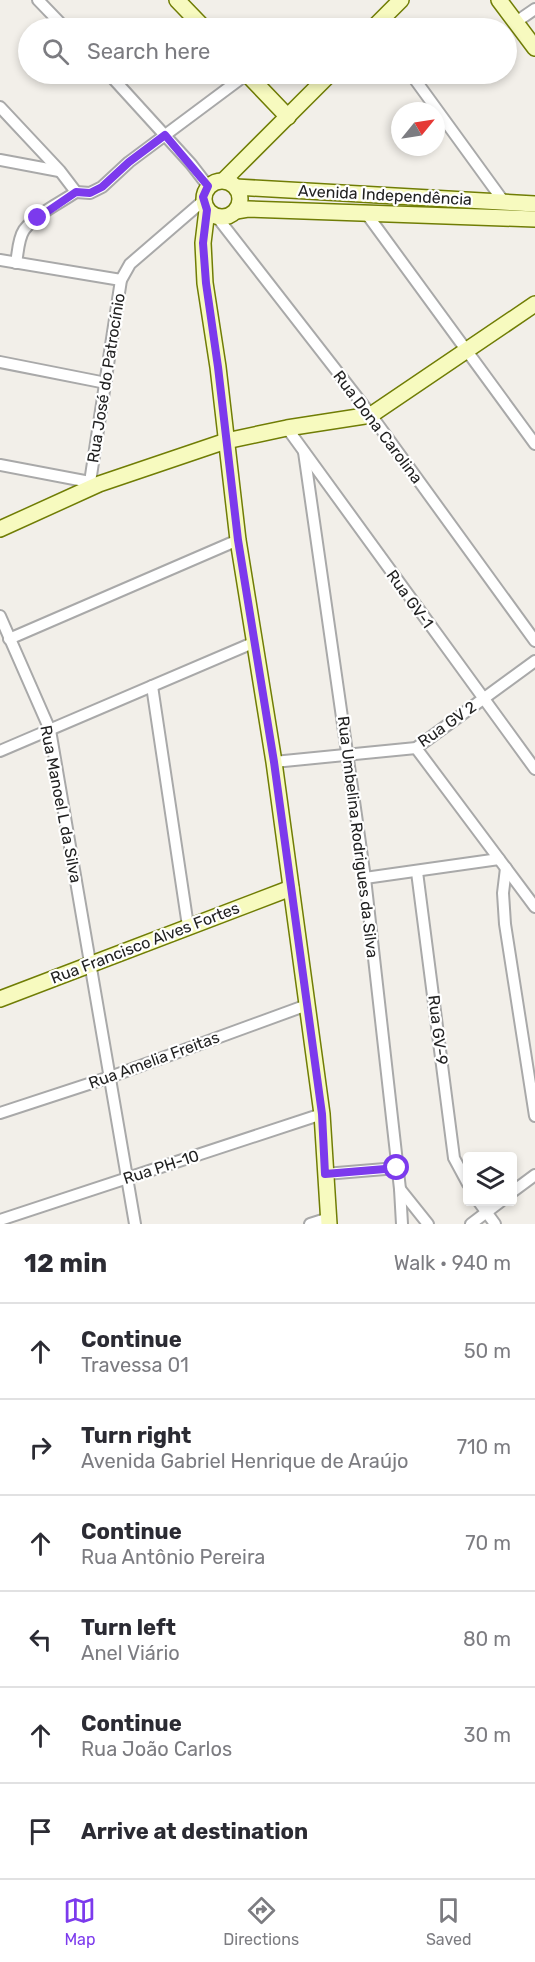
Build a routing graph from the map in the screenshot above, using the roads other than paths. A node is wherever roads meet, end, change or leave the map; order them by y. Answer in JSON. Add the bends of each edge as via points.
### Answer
{"nodes":[{"id":1,"x":38,"y":0,"type":"edge"},
{"id":2,"x":177,"y":0,"type":"edge"},
{"id":3,"x":401,"y":0,"type":"edge"},
{"id":4,"x":499,"y":0,"type":"edge"},
{"id":5,"x":535,"y":9,"type":"edge"},
{"id":6,"x":56,"y":18,"type":"edge"},
{"id":7,"x":194,"y":18,"type":"edge"},
{"id":8,"x":385,"y":18,"type":"edge"},
{"id":9,"x":513,"y":18,"type":"edge"},
{"id":10,"x":517,"y":21,"type":"edge"},
{"id":11,"x":517,"y":23,"type":"edge"},
{"id":12,"x":535,"y":48,"type":"edge"},
{"id":13,"x":118,"y":84,"type":"edge"},
{"id":14,"x":233,"y":84,"type":"edge"},
{"id":15,"x":257,"y":84,"type":"edge"},
{"id":16,"x":320,"y":84,"type":"edge"},
{"id":17,"x":418,"y":84,"type":"edge"},
{"id":18,"x":0,"y":106,"type":"edge"},
{"id":19,"x":288,"y":117,"type":"junction"},
{"id":20,"x":180,"y":123,"type":"junction"},
{"id":21,"x":165,"y":135,"type":"junction"},
{"id":22,"x":180,"y":151,"type":"junction"},
{"id":23,"x":0,"y":160,"type":"edge"},
{"id":24,"x":60,"y":171,"type":"junction"},
{"id":25,"x":230,"y":183,"type":"junction"},
{"id":26,"x":208,"y":186,"type":"junction"},
{"id":27,"x":76,"y":192,"type":"junction"},
{"id":28,"x":504,"y":202,"type":"junction"},
{"id":29,"x":535,"y":204,"type":"edge"},
{"id":30,"x":209,"y":210,"type":"junction"},
{"id":31,"x":236,"y":211,"type":"junction"},
{"id":32,"x":366,"y":213,"type":"junction"},
{"id":33,"x":535,"y":219,"type":"edge"},
{"id":34,"x":0,"y":260,"type":"edge"},
{"id":35,"x":16,"y":263,"type":"junction"},
{"id":36,"x":121,"y":280,"type":"junction"},
{"id":37,"x":535,"y":304,"type":"edge"},
{"id":38,"x":466,"y":351,"type":"junction"},
{"id":39,"x":0,"y":362,"type":"edge"},
{"id":40,"x":106,"y":383,"type":"junction"},
{"id":41,"x":371,"y":416,"type":"junction"},
{"id":42,"x":287,"y":428,"type":"junction"},
{"id":43,"x":226,"y":441,"type":"junction"},
{"id":44,"x":535,"y":444,"type":"edge"},
{"id":45,"x":304,"y":452,"type":"junction"},
{"id":46,"x":0,"y":465,"type":"edge"},
{"id":47,"x":94,"y":483,"type":"junction"},
{"id":48,"x":0,"y":529,"type":"edge"},
{"id":49,"x":238,"y":540,"type":"junction"},
{"id":50,"x":0,"y":616,"type":"edge"},
{"id":51,"x":9,"y":639,"type":"junction"},
{"id":52,"x":535,"y":640,"type":"edge"},
{"id":53,"x":255,"y":642,"type":"junction"},
{"id":54,"x":535,"y":661,"type":"edge"},
{"id":55,"x":152,"y":686,"type":"junction"},
{"id":56,"x":483,"y":699,"type":"junction"},
{"id":57,"x":50,"y":730,"type":"junction"},
{"id":58,"x":416,"y":748,"type":"junction"},
{"id":59,"x":0,"y":752,"type":"edge"},
{"id":60,"x":348,"y":753,"type":"junction"},
{"id":61,"x":274,"y":762,"type":"junction"},
{"id":62,"x":535,"y":769,"type":"edge"},
{"id":63,"x":503,"y":863,"type":"junction"},
{"id":64,"x":417,"y":872,"type":"junction"},
{"id":65,"x":365,"y":878,"type":"junction"},
{"id":66,"x":291,"y":888,"type":"junction"},
{"id":67,"x":535,"y":907,"type":"edge"},
{"id":68,"x":188,"y":927,"type":"junction"},
{"id":69,"x":90,"y":964,"type":"junction"},
{"id":70,"x":0,"y":999,"type":"edge"},
{"id":71,"x":307,"y":1005,"type":"junction"},
{"id":72,"x":110,"y":1077,"type":"junction"},
{"id":73,"x":0,"y":1113,"type":"edge"},
{"id":74,"x":322,"y":1114,"type":"junction"},
{"id":75,"x":535,"y":1116,"type":"edge"},
{"id":76,"x":397,"y":1168,"type":"junction"},
{"id":77,"x":325,"y":1174,"type":"junction"},
{"id":78,"x":463,"y":1175,"type":"edge"},
{"id":79,"x":535,"y":1175,"type":"edge"},
{"id":80,"x":128,"y":1177,"type":"junction"},
{"id":81,"x":400,"y":1189,"type":"junction"},
{"id":82,"x":517,"y":1189,"type":"edge"},
{"id":83,"x":482,"y":1206,"type":"edge"},
{"id":84,"x":494,"y":1206,"type":"edge"},
{"id":85,"x":486,"y":1212,"type":"junction"},
{"id":86,"x":0,"y":1221,"type":"edge"},
{"id":87,"x":329,"y":1221,"type":"edge"},
{"id":88,"x":135,"y":1224,"type":"edge"},
{"id":89,"x":310,"y":1224,"type":"edge"},
{"id":90,"x":402,"y":1224,"type":"edge"},
{"id":91,"x":428,"y":1224,"type":"edge"},
{"id":92,"x":471,"y":1224,"type":"edge"},
{"id":93,"x":495,"y":1224,"type":"edge"}],
"edges":[{"from":1,"to":6,"type":"street"},
{"from":2,"to":7,"type":"street"},
{"from":3,"to":8,"type":"street"},
{"from":4,"to":9,"type":"street"},
{"from":5,"to":10,"type":"street"},
{"from":11,"to":12,"type":"street"},
{"from":13,"to":21,"type":"street"},
{"from":14,"to":20,"type":"street"},
{"from":15,"to":19,"type":"street"},
{"from":16,"to":19,"type":"street"},
{"from":17,"to":28,"type":"street"},
{"from":18,"to":24,"type":"street"},
{"from":19,"to":25,"type":"street"},
{"from":20,"to":21,"type":"street"},
{"from":20,"to":22,"type":"street"},
{"from":21,"to":22,"type":"street"},
{"from":21,"to":27,"type":"street","via":[[102,187],[90,193]]},
{"from":22,"to":26,"type":"street"},
{"from":23,"to":24,"type":"street"},
{"from":24,"to":27,"type":"street"},
{"from":25,"to":26,"type":"street","via":[[215,181]]},
{"from":25,"to":28,"type":"street","name":"Avenida Independência"},
{"from":25,"to":31,"type":"street","via":[[240,199]]},
{"from":26,"to":30,"type":"street","via":[[204,193]]},
{"from":27,"to":35,"type":"street","via":[[25,229]]},
{"from":28,"to":29,"type":"street","name":"Avenida Independência"},
{"from":30,"to":31,"type":"street","via":[[227,216]]},
{"from":30,"to":36,"type":"street","name":"Rua José do Patrocínio","via":[[130,264]]},
{"from":30,"to":41,"type":"street","name":"Rua Dona Carolina"},
{"from":30,"to":43,"type":"street","via":[[203,243]]},
{"from":31,"to":32,"type":"street","name":"Avenida Independência"},
{"from":32,"to":33,"type":"street","name":"Avenida Independência"},
{"from":32,"to":38,"type":"street"},
{"from":34,"to":35,"type":"street"},
{"from":35,"to":36,"type":"street"},
{"from":36,"to":40,"type":"street","name":"Rua José do Patrocínio"},
{"from":37,"to":38,"type":"street"},
{"from":38,"to":41,"type":"street"},
{"from":38,"to":44,"type":"street"},
{"from":39,"to":40,"type":"street"},
{"from":40,"to":47,"type":"street","name":"Rua José do Patrocínio"},
{"from":41,"to":42,"type":"street"},
{"from":41,"to":52,"type":"street","name":"Rua Dona Carolina"},
{"from":42,"to":43,"type":"street"},
{"from":42,"to":45,"type":"street","name":"Rua GV-1"},
{"from":43,"to":47,"type":"street"},
{"from":43,"to":49,"type":"street"},
{"from":45,"to":56,"type":"street","name":"Rua GV-1"},
{"from":45,"to":60,"type":"street","name":"Rua Umbelina Rodrigues da Silva"},
{"from":46,"to":47,"type":"street"},
{"from":47,"to":48,"type":"street"},
{"from":49,"to":51,"type":"street"},
{"from":49,"to":53,"type":"street"},
{"from":50,"to":51,"type":"street","name":"Rua Manoel L da Silva"},
{"from":51,"to":57,"type":"street","name":"Rua Manoel L da Silva"},
{"from":53,"to":55,"type":"street"},
{"from":53,"to":61,"type":"street"},
{"from":54,"to":56,"type":"street","name":"Rua GV 2"},
{"from":55,"to":57,"type":"street"},
{"from":55,"to":68,"type":"street"},
{"from":56,"to":58,"type":"street","name":"Rua GV 2"},
{"from":56,"to":62,"type":"street","name":"Rua GV-1"},
{"from":57,"to":59,"type":"street"},
{"from":57,"to":69,"type":"street","name":"Rua Manoel L da Silva"},
{"from":58,"to":60,"type":"street","name":"Rua GV 2"},
{"from":58,"to":63,"type":"street"},
{"from":60,"to":61,"type":"street","name":"Rua GV 2"},
{"from":60,"to":65,"type":"street","name":"Rua Umbelina Rodrigues da Silva"},
{"from":61,"to":66,"type":"street"},
{"from":63,"to":64,"type":"street"},
{"from":63,"to":67,"type":"street"},
{"from":63,"to":75,"type":"street","via":[[506,924]]},
{"from":64,"to":65,"type":"street"},
{"from":64,"to":78,"type":"street","name":"Rua GV-9","via":[[454,1158]]},
{"from":65,"to":76,"type":"street","name":"Rua Umbelina Rodrigues da Silva"},
{"from":66,"to":68,"type":"street","name":"Rua Francisco Alves Fortes"},
{"from":66,"to":71,"type":"street"},
{"from":68,"to":69,"type":"street","name":"Rua Francisco Alves Fortes"},
{"from":69,"to":70,"type":"street","name":"Rua Francisco Alves Fortes"},
{"from":69,"to":72,"type":"street","name":"Rua Manoel L da Silva"},
{"from":71,"to":72,"type":"street","name":"Rua Amelia Freitas"},
{"from":71,"to":74,"type":"street"},
{"from":72,"to":73,"type":"street","name":"Rua Amelia Freitas"},
{"from":72,"to":80,"type":"street","name":"Rua Manoel L da Silva"},
{"from":74,"to":77,"type":"street"},
{"from":74,"to":80,"type":"street","name":"Rua PH-10"},
{"from":76,"to":77,"type":"street"},
{"from":76,"to":81,"type":"street","name":"Rua Umbelina Rodrigues da Silva"},
{"from":77,"to":87,"type":"street"},
{"from":79,"to":82,"type":"street"},
{"from":80,"to":86,"type":"street","name":"Rua PH-10"},
{"from":80,"to":88,"type":"street","name":"Rua Manoel L da Silva"},
{"from":81,"to":90,"type":"street","name":"Rua Umbelina Rodrigues da Silva"},
{"from":81,"to":91,"type":"street"},
{"from":83,"to":85,"type":"street"},
{"from":84,"to":85,"type":"street"},
{"from":85,"to":92,"type":"street"},
{"from":85,"to":93,"type":"street"},
{"from":87,"to":89,"type":"street"}]}
